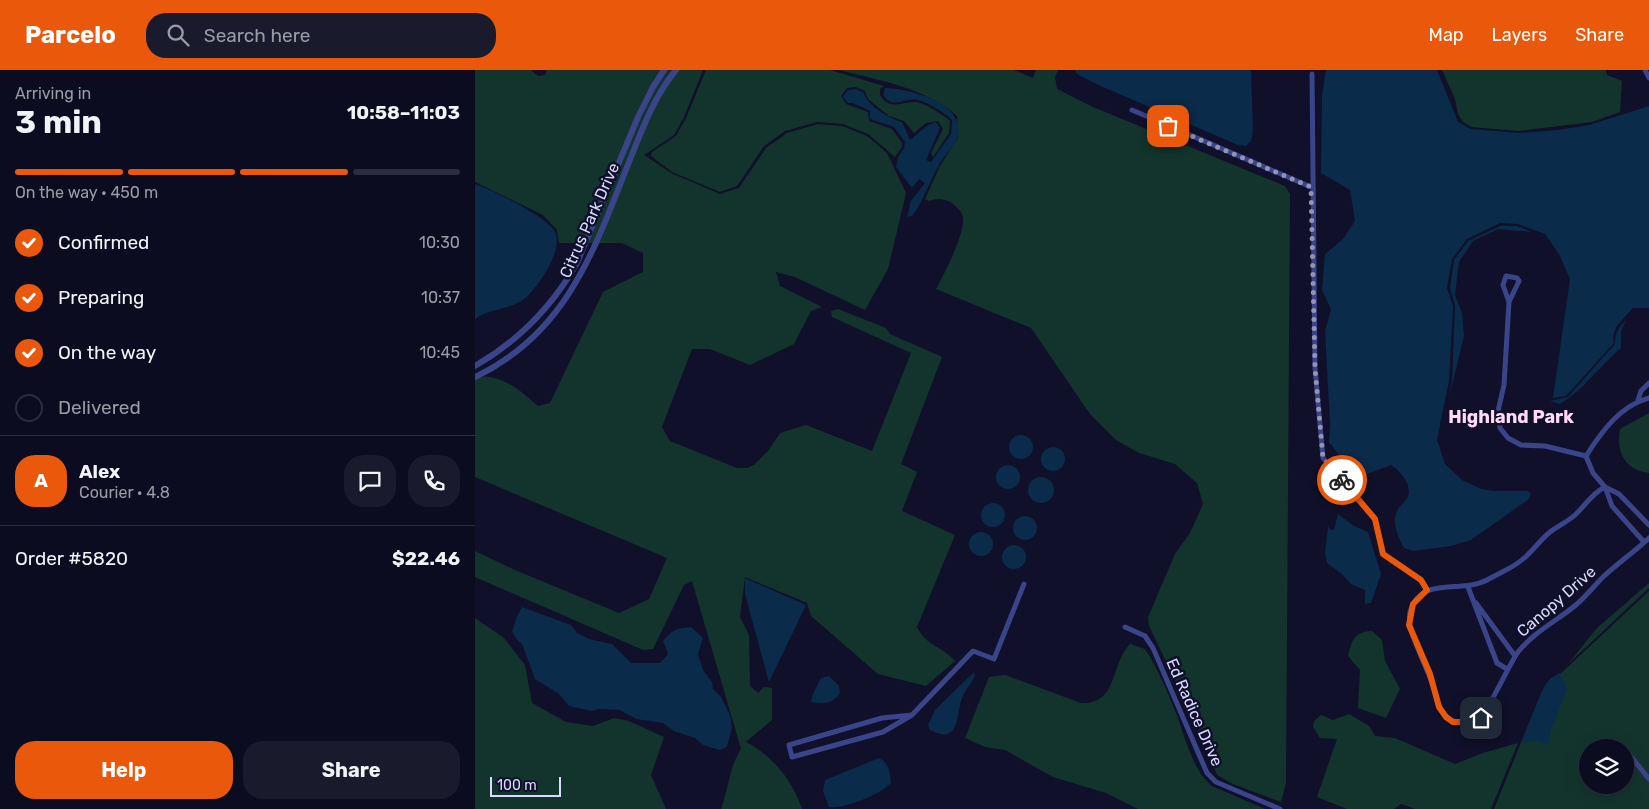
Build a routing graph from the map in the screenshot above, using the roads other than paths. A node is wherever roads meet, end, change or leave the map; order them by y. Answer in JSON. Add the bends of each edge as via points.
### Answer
{"nodes":[{"id":1,"x":665,"y":70,"type":"edge"},
{"id":2,"x":676,"y":70,"type":"edge"},
{"id":3,"x":1645,"y":70,"type":"edge"},
{"id":4,"x":1312,"y":74,"type":"dead end"},
{"id":5,"x":1649,"y":78,"type":"edge"},
{"id":6,"x":1132,"y":110,"type":"dead end"},
{"id":7,"x":1311,"y":187,"type":"junction"},
{"id":8,"x":600,"y":207,"type":"junction"},
{"id":9,"x":610,"y":210,"type":"junction"},
{"id":10,"x":1509,"y":302,"type":"junction"},
{"id":11,"x":475,"y":366,"type":"edge"},
{"id":12,"x":475,"y":376,"type":"edge"},
{"id":13,"x":1649,"y":384,"type":"edge"},
{"id":14,"x":1649,"y":398,"type":"edge"},
{"id":15,"x":1638,"y":400,"type":"junction"},
{"id":16,"x":1586,"y":456,"type":"junction"},
{"id":17,"x":1605,"y":487,"type":"junction"},
{"id":18,"x":1649,"y":526,"type":"edge"},
{"id":19,"x":1649,"y":538,"type":"edge"},
{"id":20,"x":1644,"y":542,"type":"junction"},
{"id":21,"x":1024,"y":584,"type":"dead end"},
{"id":22,"x":1468,"y":587,"type":"junction"},
{"id":23,"x":1427,"y":590,"type":"junction"},
{"id":24,"x":1474,"y":600,"type":"junction"},
{"id":25,"x":1125,"y":626,"type":"dead end"},
{"id":26,"x":1515,"y":656,"type":"junction"},
{"id":27,"x":1507,"y":669,"type":"junction"},
{"id":28,"x":912,"y":715,"type":"junction"},
{"id":29,"x":1634,"y":760,"type":"edge"},
{"id":30,"x":1649,"y":779,"type":"edge"},
{"id":31,"x":1280,"y":809,"type":"edge"}],
"edges":[{"from":1,"to":8,"type":"street","name":"Citrus Park Drive","via":[[645,100]]},
{"from":2,"to":9,"type":"street","name":"Citrus Park Drive","via":[[654,103]]},
{"from":3,"to":5,"type":"street"},
{"from":4,"to":7,"type":"street"},
{"from":6,"to":7,"type":"street"},
{"from":7,"to":23,"type":"street","via":[[1315,368],[1323,458],[1375,519],[1383,554],[1421,580]]},
{"from":8,"to":9,"type":"street"},
{"from":8,"to":11,"type":"street","name":"Citrus Park Drive","via":[[577,263],[546,310],[501,350]]},
{"from":9,"to":12,"type":"street","name":"Citrus Park Drive","via":[[589,261],[562,306],[510,356]]},
{"from":10,"to":10,"type":"street","via":[[1503,285],[1506,276],[1510,275],[1519,281]]},
{"from":10,"to":16,"type":"street","via":[[1499,428],[1521,445],[1545,446]]},
{"from":13,"to":15,"type":"street","via":[[1641,390]]},
{"from":14,"to":15,"type":"street"},
{"from":15,"to":16,"type":"street","via":[[1609,424]]},
{"from":16,"to":17,"type":"street","via":[[1593,473]]},
{"from":17,"to":18,"type":"street","via":[[1619,494]]},
{"from":17,"to":20,"type":"street","via":[[1612,506]]},
{"from":17,"to":22,"type":"street","via":[[1591,496],[1574,516],[1549,533],[1523,560],[1486,581]]},
{"from":19,"to":20,"type":"street","name":"Canopy Drive"},
{"from":20,"to":26,"type":"street","name":"Canopy Drive","via":[[1575,605],[1532,637]]},
{"from":21,"to":28,"type":"street","via":[[994,659],[973,651]]},
{"from":22,"to":23,"type":"street","via":[[1444,586]]},
{"from":22,"to":24,"type":"street"},
{"from":23,"to":27,"type":"street","name":"Canopy Drive","via":[[1413,604],[1409,625],[1430,674],[1439,707],[1446,717],[1461,723],[1481,718]]},
{"from":24,"to":26,"type":"street"},
{"from":24,"to":27,"type":"street","via":[[1497,663]]},
{"from":25,"to":31,"type":"street","name":"Ed Radice Drive","via":[[1145,636],[1153,648],[1207,773],[1215,782]]},
{"from":26,"to":27,"type":"street","name":"Canopy Drive"},
{"from":28,"to":28,"type":"street","via":[[882,718],[789,744],[792,757],[883,732]]},
{"from":29,"to":30,"type":"street"}]}
